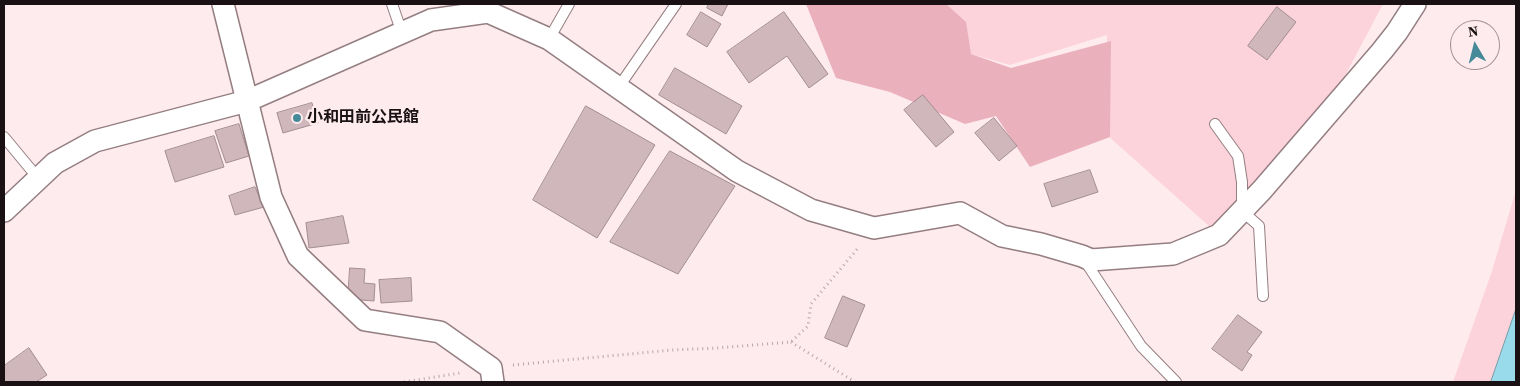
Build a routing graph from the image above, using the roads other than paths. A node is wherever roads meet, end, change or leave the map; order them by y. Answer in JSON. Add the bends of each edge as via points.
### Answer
{"nodes":[{"id":1,"x":223,"y":4,"type":"edge"},
{"id":2,"x":392,"y":4,"type":"edge"},
{"id":3,"x":569,"y":4,"type":"edge"},
{"id":4,"x":676,"y":4,"type":"edge"},
{"id":5,"x":1414,"y":4,"type":"edge"},
{"id":6,"x":402,"y":32,"type":"junction"},
{"id":7,"x":549,"y":39,"type":"junction"},
{"id":8,"x":618,"y":88,"type":"junction"},
{"id":9,"x":247,"y":101,"type":"junction"},
{"id":10,"x":1215,"y":124,"type":"dead end"},
{"id":11,"x":4,"y":137,"type":"edge"},
{"id":12,"x":38,"y":178,"type":"junction"},
{"id":13,"x":1242,"y":211,"type":"junction"},
{"id":14,"x":4,"y":212,"type":"edge"},
{"id":15,"x":1082,"y":256,"type":"junction"},
{"id":16,"x":1263,"y":296,"type":"dead end"},
{"id":17,"x":492,"y":375,"type":"edge"},
{"id":18,"x":1176,"y":382,"type":"edge"}],
"edges":[{"from":1,"to":9,"type":"street"},
{"from":2,"to":6,"type":"lane"},
{"from":3,"to":7,"type":"lane"},
{"from":4,"to":8,"type":"lane"},
{"from":5,"to":13,"type":"street","via":[[1382,51]]},
{"from":6,"to":7,"type":"street","via":[[431,20],[488,12]]},
{"from":6,"to":9,"type":"street"},
{"from":7,"to":8,"type":"street"},
{"from":8,"to":15,"type":"street","via":[[737,171],[811,210],[874,228],[960,212],[1002,236]]},
{"from":9,"to":12,"type":"street","via":[[95,141],[54,163]]},
{"from":9,"to":17,"type":"street","via":[[271,197],[298,256],[365,320],[440,332]]},
{"from":10,"to":13,"type":"lane","via":[[1238,156]]},
{"from":11,"to":12,"type":"lane"},
{"from":12,"to":14,"type":"street"},
{"from":13,"to":15,"type":"street","via":[[1219,235],[1173,254],[1091,260]]},
{"from":13,"to":16,"type":"lane","via":[[1259,226]]},
{"from":15,"to":18,"type":"lane","via":[[1141,346]]}]}
